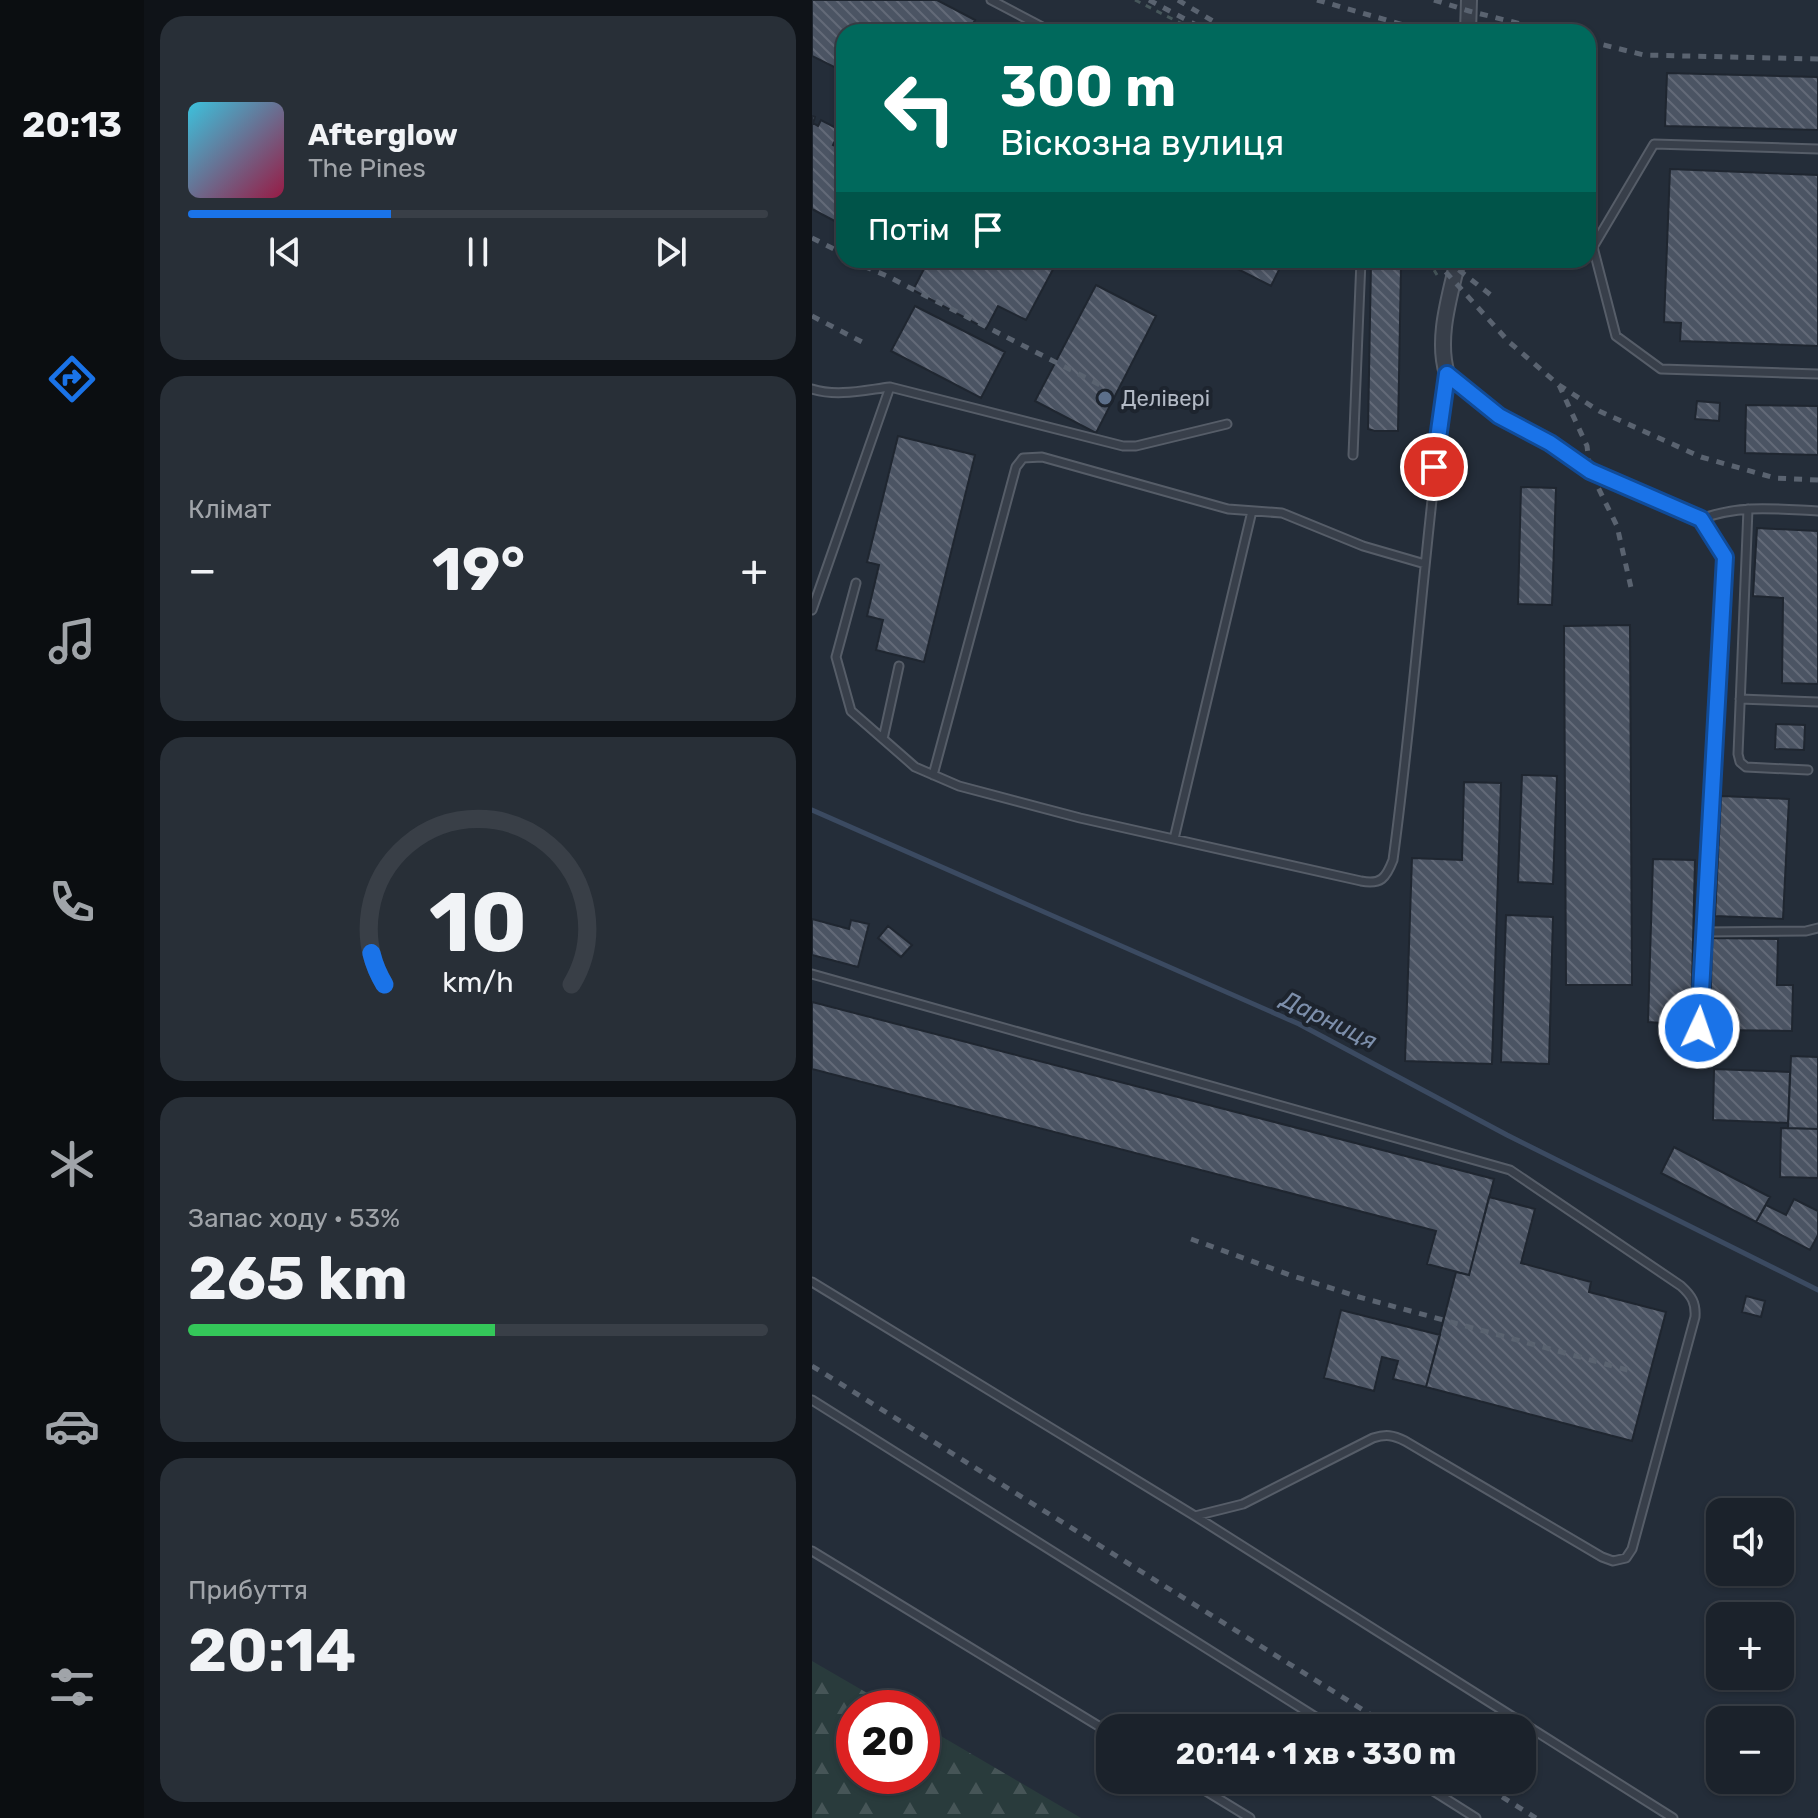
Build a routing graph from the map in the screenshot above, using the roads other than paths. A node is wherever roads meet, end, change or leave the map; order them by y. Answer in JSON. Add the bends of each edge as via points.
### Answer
{"nodes":[{"id":1,"x":991,"y":0,"type":"edge"},
{"id":2,"x":1469,"y":0,"type":"edge"},
{"id":3,"x":1037,"y":24,"type":"edge"},
{"id":4,"x":1468,"y":24,"type":"edge"},
{"id":5,"x":1818,"y":149,"type":"edge"},
{"id":6,"x":1596,"y":238,"type":"edge"},
{"id":7,"x":1596,"y":264,"type":"edge"},
{"id":8,"x":1361,"y":268,"type":"edge"},
{"id":9,"x":1456,"y":268,"type":"edge"},
{"id":10,"x":1447,"y":374,"type":"junction"},
{"id":11,"x":1818,"y":374,"type":"edge"},
{"id":12,"x":890,"y":387,"type":"junction"},
{"id":13,"x":812,"y":389,"type":"edge"},
{"id":14,"x":1227,"y":424,"type":"dead end"},
{"id":15,"x":1353,"y":455,"type":"dead end"},
{"id":16,"x":1748,"y":509,"type":"junction"},
{"id":17,"x":1252,"y":511,"type":"junction"},
{"id":18,"x":1818,"y":511,"type":"edge"},
{"id":19,"x":1701,"y":519,"type":"junction"},
{"id":20,"x":1425,"y":564,"type":"junction"},
{"id":21,"x":856,"y":583,"type":"dead end"},
{"id":22,"x":815,"y":595,"type":"edge"},
{"id":23,"x":812,"y":610,"type":"edge"},
{"id":24,"x":899,"y":666,"type":"dead end"},
{"id":25,"x":1740,"y":699,"type":"junction"},
{"id":26,"x":1818,"y":702,"type":"edge"},
{"id":27,"x":883,"y":739,"type":"junction"},
{"id":28,"x":1808,"y":770,"type":"dead end"},
{"id":29,"x":933,"y":775,"type":"junction"},
{"id":30,"x":1174,"y":839,"type":"junction"},
{"id":31,"x":1818,"y":928,"type":"edge"},
{"id":32,"x":1704,"y":932,"type":"junction"},
{"id":33,"x":812,"y":974,"type":"edge"},
{"id":34,"x":1699,"y":1028,"type":"dead end"},
{"id":35,"x":812,"y":1282,"type":"edge"},
{"id":36,"x":812,"y":1400,"type":"edge"},
{"id":37,"x":1195,"y":1516,"type":"junction"},
{"id":38,"x":812,"y":1551,"type":"edge"},
{"id":39,"x":1311,"y":1714,"type":"edge"},
{"id":40,"x":1096,"y":1724,"type":"edge"},
{"id":41,"x":1211,"y":1794,"type":"edge"},
{"id":42,"x":1438,"y":1794,"type":"edge"},
{"id":43,"x":1250,"y":1818,"type":"edge"},
{"id":44,"x":1476,"y":1818,"type":"edge"},
{"id":45,"x":1673,"y":1818,"type":"edge"}],
"edges":[{"from":1,"to":3,"type":"lane"},
{"from":2,"to":4,"type":"street"},
{"from":5,"to":6,"type":"lane","via":[[1654,144]]},
{"from":7,"to":11,"type":"lane","via":[[1616,336],[1661,369]]},
{"from":8,"to":15,"type":"lane"},
{"from":9,"to":10,"type":"street","via":[[1443,334]]},
{"from":10,"to":19,"type":"lane","via":[[1499,416],[1590,471]]},
{"from":10,"to":20,"type":"lane"},
{"from":12,"to":13,"type":"lane","via":[[850,393]]},
{"from":12,"to":14,"type":"lane","via":[[1123,446]]},
{"from":12,"to":22,"type":"lane"},
{"from":16,"to":18,"type":"lane"},
{"from":16,"to":19,"type":"lane"},
{"from":16,"to":25,"type":"lane"},
{"from":17,"to":20,"type":"lane","via":[[1282,513]]},
{"from":17,"to":29,"type":"lane","via":[[1228,509],[1042,457],[1023,458],[1016,467]]},
{"from":17,"to":30,"type":"lane"},
{"from":19,"to":32,"type":"lane","via":[[1725,557]]},
{"from":20,"to":30,"type":"lane","via":[[1393,860],[1380,881]]},
{"from":21,"to":27,"type":"lane","via":[[836,657],[851,711]]},
{"from":22,"to":23,"type":"lane"},
{"from":24,"to":27,"type":"lane"},
{"from":25,"to":26,"type":"lane"},
{"from":25,"to":28,"type":"lane","via":[[1740,762],[1746,767]]},
{"from":27,"to":29,"type":"lane","via":[[915,767]]},
{"from":29,"to":30,"type":"lane","via":[[1019,802]]},
{"from":31,"to":32,"type":"lane"},
{"from":32,"to":34,"type":"lane"},
{"from":33,"to":37,"type":"lane","via":[[1510,1170],[1681,1286],[1696,1304],[1626,1558],[1602,1557],[1394,1436],[1384,1435],[1243,1504]]},
{"from":35,"to":37,"type":"lane"},
{"from":36,"to":39,"type":"lane"},
{"from":37,"to":45,"type":"lane"},
{"from":38,"to":40,"type":"lane"},
{"from":41,"to":43,"type":"lane"},
{"from":42,"to":44,"type":"lane"}]}
